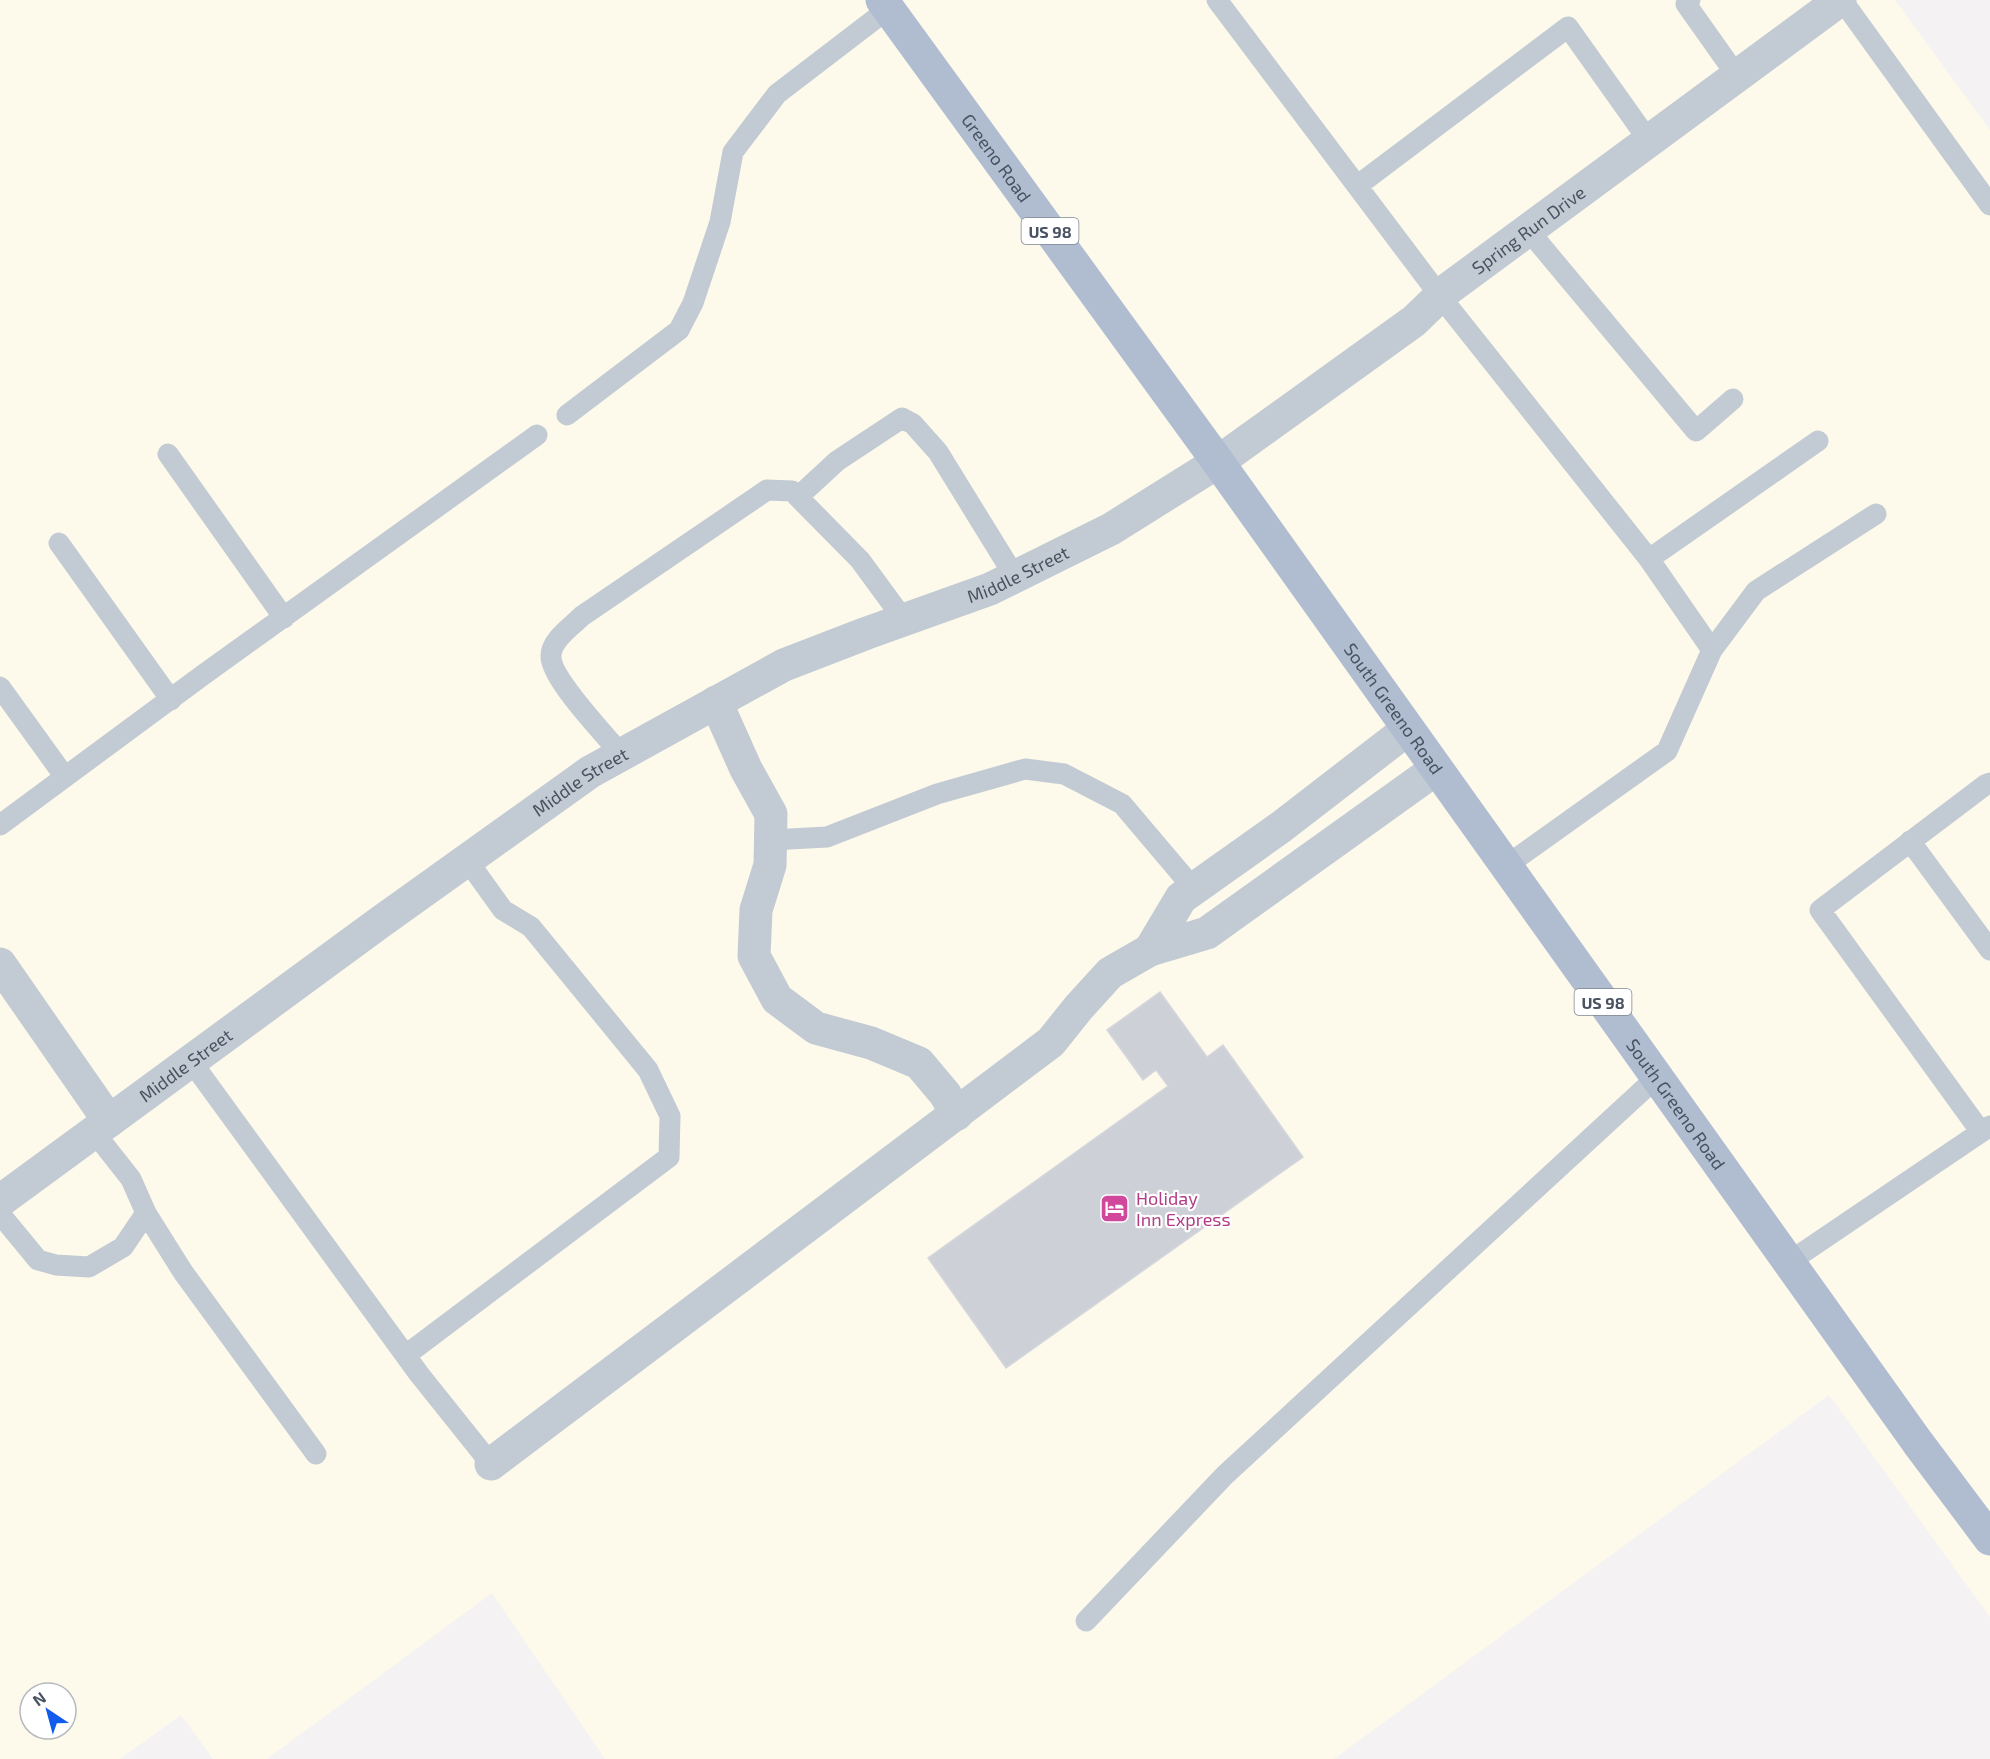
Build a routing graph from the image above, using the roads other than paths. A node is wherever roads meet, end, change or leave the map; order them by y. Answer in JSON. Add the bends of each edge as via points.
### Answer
{"nodes":[{"id":1,"x":1217,"y":0,"type":"edge"},
{"id":2,"x":1690,"y":0,"type":"edge"},
{"id":3,"x":1841,"y":0,"type":"edge"},
{"id":4,"x":885,"y":5,"type":"edge"},
{"id":5,"x":1737,"y":76,"type":"junction"},
{"id":6,"x":1650,"y":141,"type":"junction"},
{"id":7,"x":1357,"y":186,"type":"junction"},
{"id":8,"x":1990,"y":205,"type":"edge"},
{"id":9,"x":1528,"y":230,"type":"junction"},
{"id":10,"x":1440,"y":296,"type":"junction"},
{"id":11,"x":1733,"y":399,"type":"dead end"},
{"id":12,"x":567,"y":415,"type":"dead end"},
{"id":13,"x":537,"y":435,"type":"dead end"},
{"id":14,"x":1818,"y":441,"type":"dead end"},
{"id":15,"x":168,"y":454,"type":"dead end"},
{"id":16,"x":1218,"y":462,"type":"junction"},
{"id":17,"x":798,"y":497,"type":"junction"},
{"id":18,"x":1876,"y":514,"type":"dead end"},
{"id":19,"x":59,"y":543,"type":"dead end"},
{"id":20,"x":1649,"y":559,"type":"junction"},
{"id":21,"x":1015,"y":577,"type":"junction"},
{"id":22,"x":284,"y":618,"type":"junction"},
{"id":23,"x":903,"y":620,"type":"junction"},
{"id":24,"x":1712,"y":650,"type":"junction"},
{"id":25,"x":0,"y":687,"type":"edge"},
{"id":26,"x":171,"y":700,"type":"junction"},
{"id":27,"x":716,"y":702,"type":"junction"},
{"id":28,"x":1407,"y":729,"type":"junction"},
{"id":29,"x":621,"y":754,"type":"junction"},
{"id":30,"x":1436,"y":769,"type":"junction"},
{"id":31,"x":65,"y":777,"type":"junction"},
{"id":32,"x":1990,"y":783,"type":"edge"},
{"id":33,"x":0,"y":825,"type":"edge"},
{"id":34,"x":771,"y":840,"type":"junction"},
{"id":35,"x":1910,"y":841,"type":"junction"},
{"id":36,"x":467,"y":860,"type":"junction"},
{"id":37,"x":1506,"y":866,"type":"junction"},
{"id":38,"x":1194,"y":889,"type":"junction"},
{"id":39,"x":1150,"y":950,"type":"junction"},
{"id":40,"x":1990,"y":950,"type":"edge"},
{"id":41,"x":0,"y":964,"type":"edge"},
{"id":42,"x":191,"y":1061,"type":"junction"},
{"id":43,"x":1657,"y":1077,"type":"junction"},
{"id":44,"x":957,"y":1114,"type":"junction"},
{"id":45,"x":102,"y":1127,"type":"junction"},
{"id":46,"x":1986,"y":1129,"type":"edge"},
{"id":47,"x":0,"y":1201,"type":"edge"},
{"id":48,"x":146,"y":1213,"type":"junction"},
{"id":49,"x":0,"y":1215,"type":"edge"},
{"id":50,"x":1789,"y":1262,"type":"junction"},
{"id":51,"x":406,"y":1355,"type":"junction"},
{"id":52,"x":316,"y":1454,"type":"dead end"},
{"id":53,"x":491,"y":1464,"type":"joint"},
{"id":54,"x":1990,"y":1539,"type":"edge"},
{"id":55,"x":1086,"y":1621,"type":"dead end"}],
"edges":[{"from":1,"to":7,"type":"lane"},
{"from":2,"to":5,"type":"lane","via":[[1686,4]]},
{"from":3,"to":5,"type":"street","name":"Spring Run Drive"},
{"from":3,"to":8,"type":"lane"},
{"from":4,"to":12,"type":"lane","via":[[777,94],[733,152],[720,222],[693,303],[678,330]]},
{"from":4,"to":16,"type":"main road","name":"Greeno Road","number":"US 98"},
{"from":5,"to":6,"type":"street","name":"Spring Run Drive"},
{"from":6,"to":7,"type":"lane","via":[[1568,27]]},
{"from":6,"to":9,"type":"street","name":"Spring Run Drive"},
{"from":7,"to":10,"type":"lane"},
{"from":9,"to":10,"type":"street","name":"Spring Run Drive"},
{"from":9,"to":11,"type":"lane","via":[[1696,430]]},
{"from":10,"to":16,"type":"street","name":"Spring Run Drive","via":[[1414,321]]},
{"from":10,"to":20,"type":"lane"},
{"from":13,"to":22,"type":"lane"},
{"from":14,"to":20,"type":"lane"},
{"from":15,"to":22,"type":"lane"},
{"from":16,"to":21,"type":"street","name":"Middle Street","via":[[1111,529]]},
{"from":16,"to":28,"type":"main road","name":"South Greeno Road","number":"US 98"},
{"from":17,"to":21,"type":"lane","via":[[837,461],[902,418],[913,424],[938,452]]},
{"from":17,"to":23,"type":"lane","via":[[860,560]]},
{"from":17,"to":29,"type":"lane","via":[[792,491],[767,490],[582,616],[557,641],[551,656],[558,677]]},
{"from":18,"to":24,"type":"lane","via":[[1756,591]]},
{"from":19,"to":26,"type":"lane"},
{"from":20,"to":24,"type":"lane"},
{"from":21,"to":23,"type":"street","name":"Middle Street"},
{"from":22,"to":26,"type":"lane"},
{"from":23,"to":27,"type":"street","name":"Middle Street","via":[[784,665]]},
{"from":24,"to":37,"type":"lane","via":[[1667,751]]},
{"from":25,"to":31,"type":"lane"},
{"from":26,"to":31,"type":"lane"},
{"from":27,"to":29,"type":"street","name":"Middle Street"},
{"from":27,"to":34,"type":"street","via":[[746,770],[771,814]]},
{"from":28,"to":30,"type":"main road","name":"South Greeno Road","number":"US 98"},
{"from":28,"to":38,"type":"street"},
{"from":29,"to":36,"type":"street","name":"Middle Street"},
{"from":30,"to":37,"type":"main road","name":"South Greeno Road","number":"US 98"},
{"from":30,"to":39,"type":"street","via":[[1207,933]]},
{"from":31,"to":33,"type":"lane"},
{"from":32,"to":35,"type":"lane"},
{"from":34,"to":38,"type":"lane","via":[[827,837],[937,794],[1025,769],[1064,774],[1122,804]]},
{"from":34,"to":44,"type":"street","via":[[771,865],[756,910],[753,956],[777,999],[816,1028],[870,1043],[919,1063]]},
{"from":35,"to":40,"type":"lane"},
{"from":35,"to":46,"type":"lane","via":[[1820,910]]},
{"from":36,"to":42,"type":"street","name":"Middle Street"},
{"from":36,"to":51,"type":"lane","via":[[503,910],[531,927],[648,1070],[670,1116],[669,1157]]},
{"from":37,"to":43,"type":"main road","name":"South Greeno Road","number":"US 98"},
{"from":38,"to":39,"type":"street","via":[[1181,898]]},
{"from":39,"to":44,"type":"street","via":[[1110,973],[1051,1042]]},
{"from":41,"to":45,"type":"street"},
{"from":42,"to":45,"type":"street","name":"Middle Street"},
{"from":42,"to":51,"type":"lane"},
{"from":43,"to":50,"type":"main road","name":"South Greeno Road","number":"US 98"},
{"from":43,"to":55,"type":"lane","via":[[1225,1475]]},
{"from":44,"to":53,"type":"street"},
{"from":45,"to":47,"type":"street","name":"Middle Street"},
{"from":45,"to":48,"type":"lane"},
{"from":46,"to":50,"type":"lane"},
{"from":48,"to":49,"type":"lane","via":[[123,1247],[89,1268],[56,1266],[38,1260]]},
{"from":48,"to":52,"type":"lane","via":[[183,1272]]},
{"from":50,"to":54,"type":"main road","name":"South Greeno Road","number":"US 98"},
{"from":51,"to":53,"type":"lane"}]}
